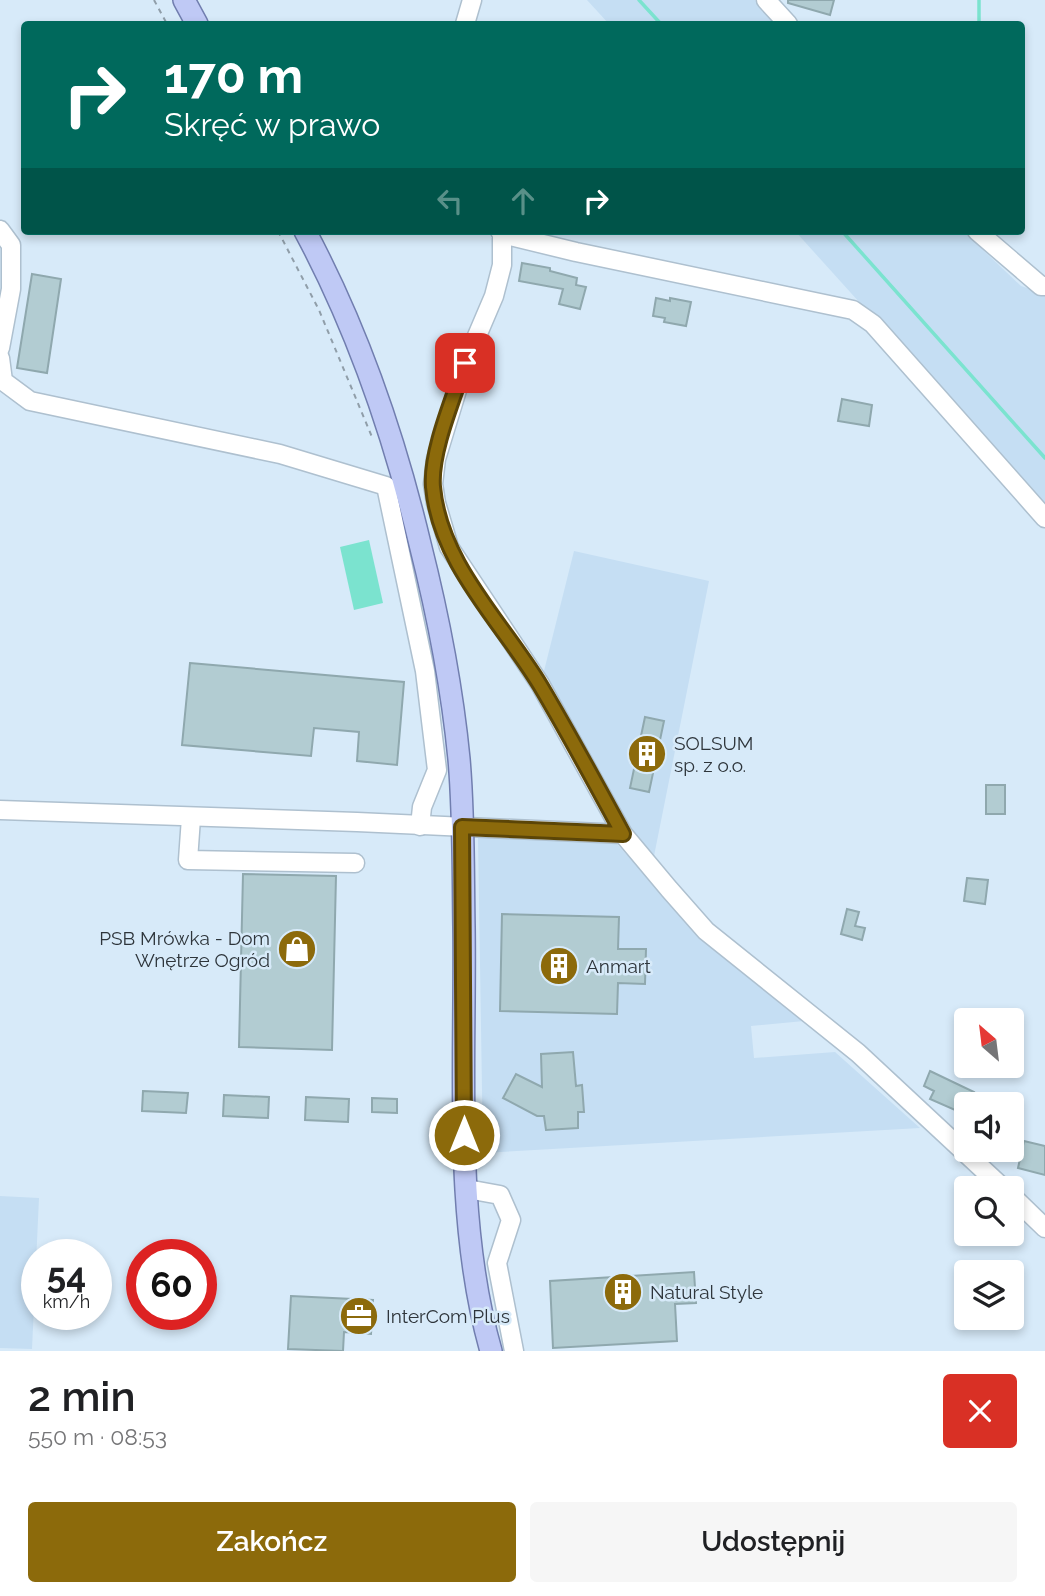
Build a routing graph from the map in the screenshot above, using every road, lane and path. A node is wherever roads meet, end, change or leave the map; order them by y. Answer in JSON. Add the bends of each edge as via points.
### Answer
{"nodes":[{"id":1,"x":154,"y":0,"type":"edge"},
{"id":2,"x":184,"y":0,"type":"edge"},
{"id":3,"x":472,"y":0,"type":"edge"},
{"id":4,"x":766,"y":0,"type":"edge"},
{"id":5,"x":165,"y":21,"type":"edge"},
{"id":6,"x":195,"y":21,"type":"edge"},
{"id":7,"x":466,"y":21,"type":"edge"},
{"id":8,"x":785,"y":21,"type":"edge"},
{"id":9,"x":0,"y":230,"type":"edge"},
{"id":10,"x":280,"y":235,"type":"edge"},
{"id":11,"x":307,"y":235,"type":"edge"},
{"id":12,"x":501,"y":235,"type":"edge"},
{"id":13,"x":512,"y":235,"type":"edge"},
{"id":14,"x":982,"y":235,"type":"edge"},
{"id":15,"x":1045,"y":286,"type":"edge"},
{"id":16,"x":0,"y":348,"type":"edge"},
{"id":17,"x":0,"y":358,"type":"edge"},
{"id":18,"x":371,"y":435,"type":"dead end"},
{"id":19,"x":1045,"y":518,"type":"edge"},
{"id":20,"x":0,"y":810,"type":"edge"},
{"id":21,"x":191,"y":818,"type":"junction"},
{"id":22,"x":420,"y":826,"type":"junction"},
{"id":23,"x":462,"y":827,"type":"junction"},
{"id":24,"x":623,"y":834,"type":"junction"},
{"id":25,"x":355,"y":863,"type":"dead end"},
{"id":26,"x":990,"y":1176,"type":"edge"},
{"id":27,"x":467,"y":1189,"type":"junction"},
{"id":28,"x":1024,"y":1208,"type":"edge"},
{"id":29,"x":1045,"y":1228,"type":"edge"},
{"id":30,"x":491,"y":1351,"type":"edge"},
{"id":31,"x":514,"y":1351,"type":"edge"}],
"edges":[{"from":1,"to":5,"type":"path"},
{"from":2,"to":6,"type":"main road"},
{"from":3,"to":7,"type":"street"},
{"from":4,"to":8,"type":"street"},
{"from":9,"to":16,"type":"street","via":[[11,245],[11,289]]},
{"from":10,"to":18,"type":"path","via":[[319,310]]},
{"from":11,"to":23,"type":"main road","via":[[373,382],[411,506],[440,623],[459,760]]},
{"from":12,"to":24,"type":"street","via":[[502,265],[494,296],[465,363],[436,459],[436,503],[449,547],[540,684]]},
{"from":13,"to":19,"type":"street","via":[[853,310],[873,324]]},
{"from":14,"to":15,"type":"street"},
{"from":17,"to":22,"type":"street","via":[[3,381],[30,401],[280,454],[386,486],[425,671],[437,770],[422,807]]},
{"from":20,"to":21,"type":"street"},
{"from":21,"to":22,"type":"street"},
{"from":21,"to":25,"type":"street","via":[[188,860]]},
{"from":22,"to":23,"type":"street"},
{"from":23,"to":24,"type":"street"},
{"from":23,"to":27,"type":"main road"},
{"from":24,"to":26,"type":"street","via":[[706,931],[858,1053]]},
{"from":27,"to":30,"type":"main road","via":[[482,1318]]},
{"from":27,"to":31,"type":"street","via":[[500,1195],[511,1220],[497,1263]]},
{"from":28,"to":29,"type":"street"}]}
